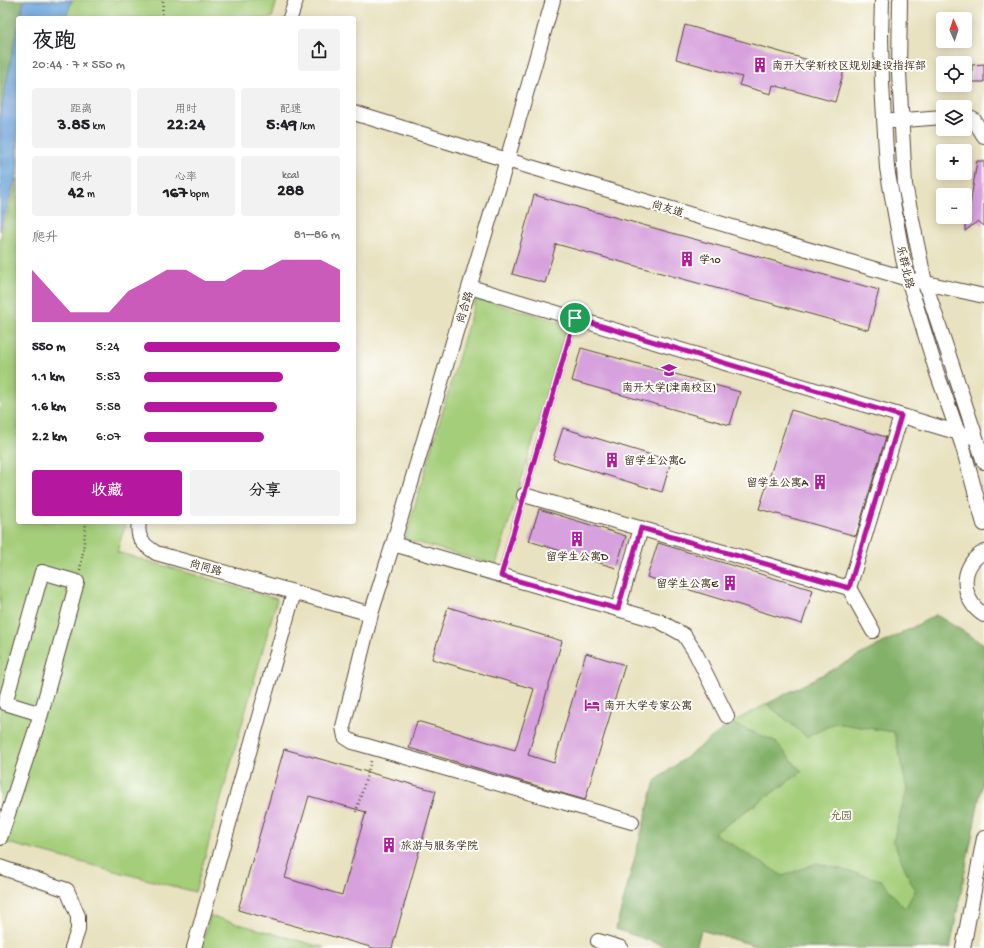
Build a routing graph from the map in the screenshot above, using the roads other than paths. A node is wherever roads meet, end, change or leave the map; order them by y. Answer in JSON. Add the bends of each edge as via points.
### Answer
{"nodes":[{"id":1,"x":296,"y":0,"type":"edge"},
{"id":2,"x":553,"y":0,"type":"edge"},
{"id":3,"x":882,"y":0,"type":"edge"},
{"id":4,"x":900,"y":0,"type":"edge"},
{"id":5,"x":291,"y":16,"type":"edge"},
{"id":6,"x":356,"y":114,"type":"edge"},
{"id":7,"x":936,"y":118,"type":"edge"},
{"id":8,"x":972,"y":119,"type":"edge"},
{"id":9,"x":901,"y":120,"type":"junction"},
{"id":10,"x":884,"y":122,"type":"junction"},
{"id":11,"x":984,"y":136,"type":"edge"},
{"id":12,"x":507,"y":160,"type":"junction"},
{"id":13,"x":908,"y":279,"type":"junction"},
{"id":14,"x":925,"y":283,"type":"junction"},
{"id":15,"x":470,"y":287,"type":"junction"},
{"id":16,"x":984,"y":296,"type":"edge"},
{"id":17,"x":575,"y":318,"type":"junction"},
{"id":18,"x":901,"y":416,"type":"junction"},
{"id":19,"x":958,"y":432,"type":"junction"},
{"id":20,"x":976,"y":438,"type":"junction"},
{"id":21,"x":984,"y":462,"type":"edge"},
{"id":22,"x":524,"y":495,"type":"junction"},
{"id":23,"x":139,"y":524,"type":"edge"},
{"id":24,"x":984,"y":524,"type":"edge"},
{"id":25,"x":641,"y":528,"type":"junction"},
{"id":26,"x":393,"y":544,"type":"junction"},
{"id":27,"x":984,"y":552,"type":"edge"},
{"id":28,"x":501,"y":576,"type":"junction"},
{"id":29,"x":849,"y":588,"type":"junction"},
{"id":30,"x":294,"y":592,"type":"junction"},
{"id":31,"x":618,"y":609,"type":"junction"},
{"id":32,"x":371,"y":614,"type":"junction"},
{"id":33,"x":984,"y":615,"type":"edge"},
{"id":34,"x":873,"y":630,"type":"dead end"},
{"id":35,"x":41,"y":714,"type":"junction"},
{"id":36,"x":728,"y":716,"type":"dead end"},
{"id":37,"x":632,"y":822,"type":"dead end"},
{"id":38,"x":0,"y":838,"type":"edge"},
{"id":39,"x":984,"y":838,"type":"edge"},
{"id":40,"x":0,"y":867,"type":"edge"},
{"id":41,"x":598,"y":941,"type":"dead end"},
{"id":42,"x":72,"y":948,"type":"edge"},
{"id":43,"x":194,"y":948,"type":"edge"},
{"id":44,"x":621,"y":948,"type":"edge"},
{"id":45,"x":963,"y":948,"type":"edge"}],
"edges":[{"from":1,"to":5,"type":"street"},
{"from":2,"to":12,"type":"street","name":"尚合路"},
{"from":3,"to":10,"type":"street","name":"乐群北路"},
{"from":4,"to":9,"type":"street","name":"乐群北路"},
{"from":6,"to":12,"type":"street","name":"尚友道"},
{"from":7,"to":9,"type":"street"},
{"from":8,"to":11,"type":"street"},
{"from":9,"to":10,"type":"street"},
{"from":9,"to":14,"type":"street","name":"乐群北路","via":[[905,185]]},
{"from":10,"to":13,"type":"street","name":"乐群北路","via":[[887,168]]},
{"from":12,"to":13,"type":"street","name":"尚友道"},
{"from":12,"to":15,"type":"street","name":"尚合路"},
{"from":13,"to":14,"type":"street","name":"尚友道"},
{"from":13,"to":19,"type":"street","name":"乐群北路"},
{"from":14,"to":16,"type":"street","name":"尚友道"},
{"from":14,"to":20,"type":"street","name":"乐群北路"},
{"from":15,"to":17,"type":"street"},
{"from":15,"to":26,"type":"street","name":"尚合路"},
{"from":17,"to":18,"type":"street"},
{"from":17,"to":22,"type":"lane"},
{"from":18,"to":19,"type":"street"},
{"from":18,"to":29,"type":"street"},
{"from":19,"to":20,"type":"street"},
{"from":19,"to":24,"type":"street","name":"乐群北路"},
{"from":20,"to":21,"type":"street","name":"乐群北路"},
{"from":22,"to":25,"type":"street"},
{"from":22,"to":28,"type":"lane"},
{"from":23,"to":30,"type":"street","name":"尚同路","via":[[142,544],[156,553]]},
{"from":25,"to":29,"type":"street"},
{"from":25,"to":31,"type":"street"},
{"from":26,"to":28,"type":"street"},
{"from":26,"to":32,"type":"street","name":"尚合路"},
{"from":27,"to":33,"type":"street","via":[[973,560],[965,580],[969,600]]},
{"from":28,"to":31,"type":"street"},
{"from":29,"to":34,"type":"street"},
{"from":30,"to":32,"type":"street","name":"尚同路"},
{"from":30,"to":43,"type":"street"},
{"from":31,"to":36,"type":"street","via":[[659,621],[684,635]]},
{"from":32,"to":37,"type":"street","name":"尚合路","via":[[343,727],[345,737],[375,749]]},
{"from":35,"to":35,"type":"street","via":[[5,702],[42,572],[78,582]]},
{"from":35,"to":38,"type":"street"},
{"from":39,"to":45,"type":"street"},
{"from":40,"to":42,"type":"street","via":[[67,890],[78,916],[78,930]]},
{"from":41,"to":44,"type":"street"}]}
